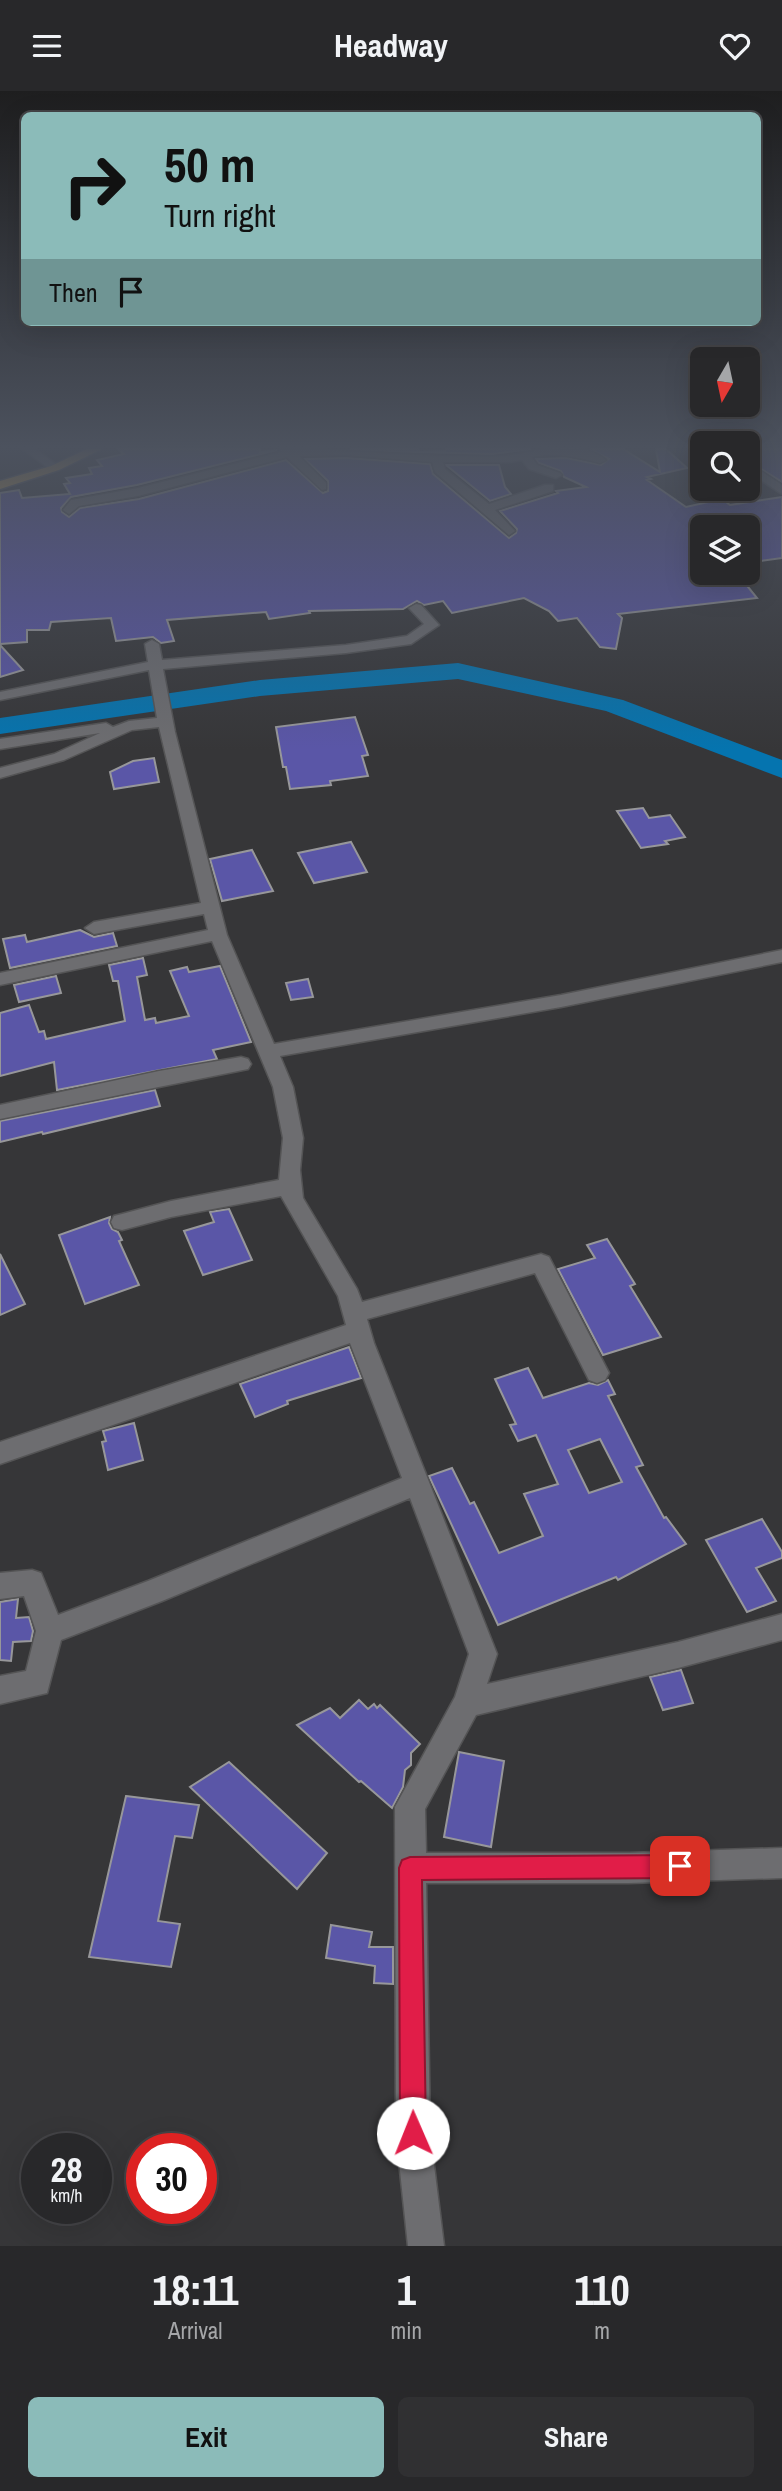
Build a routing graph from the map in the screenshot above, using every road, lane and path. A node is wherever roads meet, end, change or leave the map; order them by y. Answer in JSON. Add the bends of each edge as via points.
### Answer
{"nodes":[{"id":1,"x":416,"y":608,"type":"dead end"},
{"id":2,"x":152,"y":644,"type":"dead end"},
{"id":3,"x":156,"y":673,"type":"junction"},
{"id":4,"x":0,"y":696,"type":"edge"},
{"id":5,"x":130,"y":726,"type":"junction"},
{"id":6,"x":166,"y":727,"type":"junction"},
{"id":7,"x":0,"y":744,"type":"edge"},
{"id":8,"x":0,"y":773,"type":"edge"},
{"id":9,"x":211,"y":907,"type":"junction"},
{"id":10,"x":94,"y":928,"type":"dead end"},
{"id":11,"x":217,"y":934,"type":"junction"},
{"id":12,"x":782,"y":956,"type":"edge"},
{"id":13,"x":0,"y":979,"type":"edge"},
{"id":14,"x":267,"y":1052,"type":"junction"},
{"id":15,"x":242,"y":1064,"type":"dead end"},
{"id":16,"x":0,"y":1112,"type":"edge"},
{"id":17,"x":290,"y":1186,"type":"junction"},
{"id":18,"x":122,"y":1222,"type":"dead end"},
{"id":19,"x":358,"y":1321,"type":"junction"},
{"id":20,"x":597,"y":1373,"type":"dead end"},
{"id":21,"x":0,"y":1453,"type":"edge"},
{"id":22,"x":417,"y":1483,"type":"junction"},
{"id":23,"x":0,"y":1586,"type":"edge"},
{"id":24,"x":782,"y":1627,"type":"edge"},
{"id":25,"x":50,"y":1631,"type":"junction"},
{"id":26,"x":0,"y":1690,"type":"edge"},
{"id":27,"x":467,"y":1703,"type":"junction"},
{"id":28,"x":782,"y":1863,"type":"edge"},
{"id":29,"x":410,"y":1868,"type":"junction"},
{"id":30,"x":426,"y":2246,"type":"edge"}],
"edges":[{"from":1,"to":3,"type":"street","via":[[432,625],[411,640]]},
{"from":2,"to":3,"type":"street"},
{"from":3,"to":4,"type":"street"},
{"from":3,"to":6,"type":"street"},
{"from":5,"to":6,"type":"street"},
{"from":5,"to":7,"type":"street"},
{"from":5,"to":8,"type":"street","via":[[59,757]]},
{"from":6,"to":9,"type":"street"},
{"from":9,"to":10,"type":"street"},
{"from":9,"to":11,"type":"street"},
{"from":11,"to":13,"type":"street"},
{"from":11,"to":14,"type":"street"},
{"from":12,"to":14,"type":"street","via":[[561,1001]]},
{"from":14,"to":17,"type":"street","via":[[283,1087],[293,1138]]},
{"from":15,"to":16,"type":"street"},
{"from":17,"to":18,"type":"street"},
{"from":17,"to":19,"type":"street","via":[[292,1199],[349,1295]]},
{"from":19,"to":20,"type":"street","via":[[541,1263]]},
{"from":19,"to":21,"type":"street"},
{"from":19,"to":22,"type":"street","via":[[362,1343]]},
{"from":22,"to":25,"type":"street"},
{"from":22,"to":27,"type":"street","via":[[483,1654]]},
{"from":23,"to":25,"type":"street","via":[[32,1582]]},
{"from":24,"to":27,"type":"street"},
{"from":25,"to":26,"type":"street","via":[[37,1683]]},
{"from":27,"to":29,"type":"street","via":[[410,1807]]},
{"from":28,"to":29,"type":"street"},
{"from":29,"to":30,"type":"street","via":[[413,2133]]}]}
